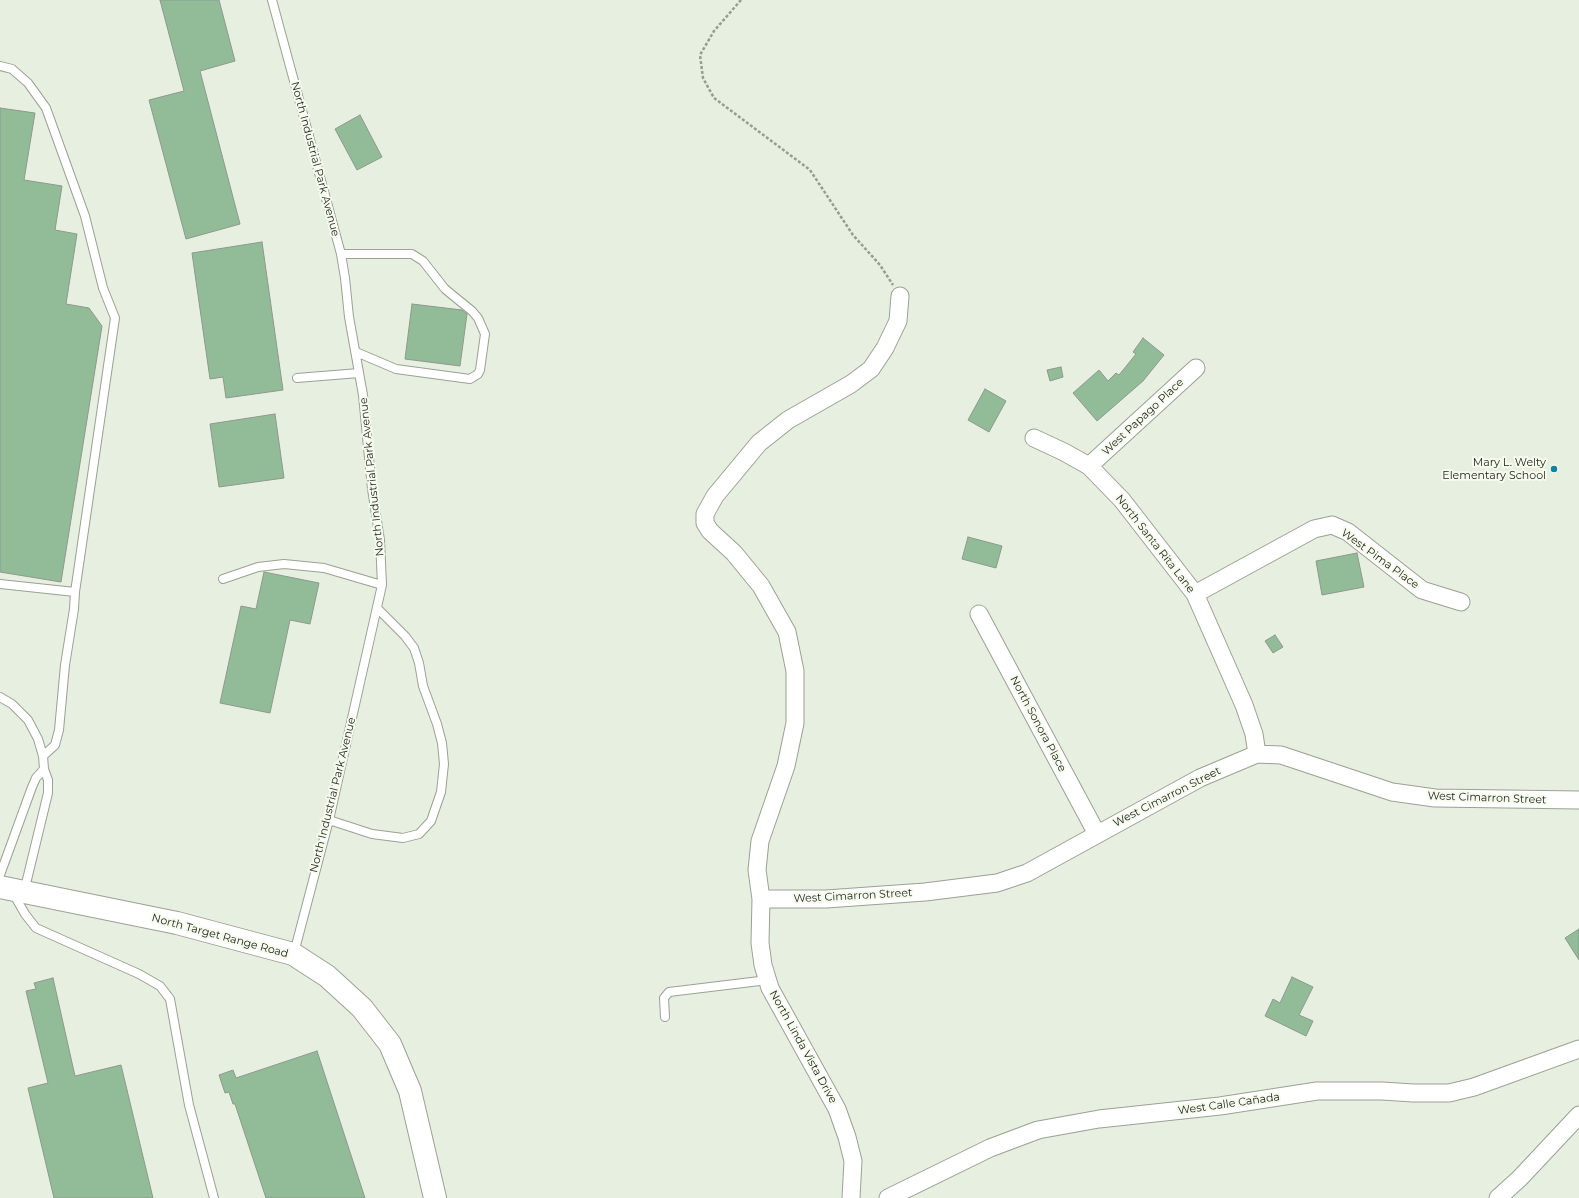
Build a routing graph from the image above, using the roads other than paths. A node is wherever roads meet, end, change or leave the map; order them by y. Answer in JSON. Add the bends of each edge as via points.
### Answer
{"nodes":[{"id":1,"x":272,"y":0,"type":"edge"},
{"id":2,"x":0,"y":66,"type":"edge"},
{"id":3,"x":340,"y":254,"type":"junction"},
{"id":4,"x":900,"y":296,"type":"road end"},
{"id":5,"x":356,"y":352,"type":"junction"},
{"id":6,"x":1196,"y":368,"type":"dead end"},
{"id":7,"x":359,"y":373,"type":"junction"},
{"id":8,"x":297,"y":378,"type":"dead end"},
{"id":9,"x":1034,"y":438,"type":"dead end"},
{"id":10,"x":1089,"y":466,"type":"junction"},
{"id":11,"x":224,"y":579,"type":"dead end"},
{"id":12,"x":0,"y":584,"type":"edge"},
{"id":13,"x":382,"y":585,"type":"junction"},
{"id":14,"x":75,"y":592,"type":"junction"},
{"id":15,"x":1195,"y":594,"type":"junction"},
{"id":16,"x":1461,"y":602,"type":"dead end"},
{"id":17,"x":377,"y":608,"type":"junction"},
{"id":18,"x":979,"y":614,"type":"dead end"},
{"id":19,"x":0,"y":697,"type":"edge"},
{"id":20,"x":1257,"y":754,"type":"junction"},
{"id":21,"x":43,"y":756,"type":"junction"},
{"id":22,"x":44,"y":769,"type":"junction"},
{"id":23,"x":1579,"y":800,"type":"edge"},
{"id":24,"x":329,"y":820,"type":"junction"},
{"id":25,"x":1097,"y":834,"type":"junction"},
{"id":26,"x":9,"y":886,"type":"edge"},
{"id":27,"x":761,"y":899,"type":"junction"},
{"id":28,"x":293,"y":954,"type":"junction"},
{"id":29,"x":768,"y":980,"type":"junction"},
{"id":30,"x":665,"y":1016,"type":"dead end"},
{"id":31,"x":1579,"y":1048,"type":"edge"},
{"id":32,"x":1579,"y":1115,"type":"edge"},
{"id":33,"x":214,"y":1198,"type":"edge"},
{"id":34,"x":435,"y":1198,"type":"edge"},
{"id":35,"x":851,"y":1198,"type":"edge"},
{"id":36,"x":888,"y":1198,"type":"edge"},
{"id":37,"x":1498,"y":1198,"type":"edge"}],
"edges":[{"from":1,"to":3,"type":"lane","name":"North Industrial Park Avenue"},
{"from":2,"to":14,"type":"lane","via":[[12,69],[28,83],[46,108],[85,216],[103,288],[115,318]]},
{"from":3,"to":5,"type":"lane","name":"North Industrial Park Avenue"},
{"from":3,"to":5,"type":"lane","via":[[412,254],[423,261],[445,289],[472,311],[485,334],[480,370],[470,379],[396,369]]},
{"from":4,"to":27,"type":"street","name":"North Linda Vista Drive","via":[[898,321],[871,369],[851,384],[788,420],[759,443],[715,496],[705,514],[705,523],[710,531],[734,553],[761,586],[787,632],[795,671],[795,723],[786,766],[760,841],[756,870]]},
{"from":5,"to":7,"type":"lane","name":"North Industrial Park Avenue"},
{"from":6,"to":10,"type":"street","name":"West Papago Place"},
{"from":7,"to":8,"type":"lane"},
{"from":7,"to":13,"type":"lane","name":"North Industrial Park Avenue","via":[[380,540]]},
{"from":9,"to":10,"type":"street","name":"North Santa Rita Lane"},
{"from":10,"to":15,"type":"street","name":"North Santa Rita Lane","via":[[1122,500]]},
{"from":11,"to":13,"type":"lane","via":[[258,567],[284,564],[324,568]]},
{"from":12,"to":14,"type":"lane"},
{"from":13,"to":17,"type":"lane","name":"North Industrial Park Avenue"},
{"from":14,"to":21,"type":"lane","via":[[59,730],[54,745]]},
{"from":15,"to":16,"type":"street","name":"West Pima Place","via":[[1314,529],[1332,525],[1348,532],[1422,590]]},
{"from":15,"to":20,"type":"street","name":"North Santa Rita Lane","via":[[1244,705],[1254,734]]},
{"from":17,"to":24,"type":"lane","name":"North Industrial Park Avenue"},
{"from":17,"to":24,"type":"lane","via":[[405,636],[414,648],[420,663],[424,686],[442,743],[444,764],[441,792],[431,821],[419,834],[403,838],[372,834]]},
{"from":18,"to":25,"type":"street","name":"North Sonora Place"},
{"from":19,"to":21,"type":"lane","via":[[12,704],[28,720]]},
{"from":20,"to":23,"type":"street","name":"West Cimarron Street","via":[[1281,755],[1392,792],[1435,798]]},
{"from":20,"to":25,"type":"street","name":"West Cimarron Street","via":[[1200,778]]},
{"from":21,"to":22,"type":"lane"},
{"from":22,"to":26,"type":"lane","via":[[32,787]]},
{"from":22,"to":26,"type":"lane","via":[[48,780],[48,792]]},
{"from":24,"to":28,"type":"lane","name":"North Industrial Park Avenue"},
{"from":25,"to":27,"type":"street","name":"West Cimarron Street","via":[[1027,873],[997,883],[925,892],[826,899]]},
{"from":26,"to":28,"type":"street","name":"North Target Range Road","via":[[177,923]]},
{"from":26,"to":33,"type":"lane","via":[[36,928],[139,974],[160,986],[170,999],[189,1105]]},
{"from":27,"to":29,"type":"street","name":"North Linda Vista Drive","via":[[760,943]]},
{"from":28,"to":34,"type":"street","name":"North Target Range Road","via":[[327,976],[362,1008],[390,1044],[410,1091]]},
{"from":29,"to":30,"type":"lane","via":[[669,992],[664,998]]},
{"from":29,"to":35,"type":"street","name":"North Linda Vista Drive","via":[[770,988],[837,1109],[853,1162]]},
{"from":31,"to":36,"type":"street","name":"West Calle Cañada","via":[[1474,1088],[1449,1093],[1317,1091],[1220,1106],[1099,1119],[1038,1130],[990,1148]]},
{"from":32,"to":37,"type":"street"}]}
